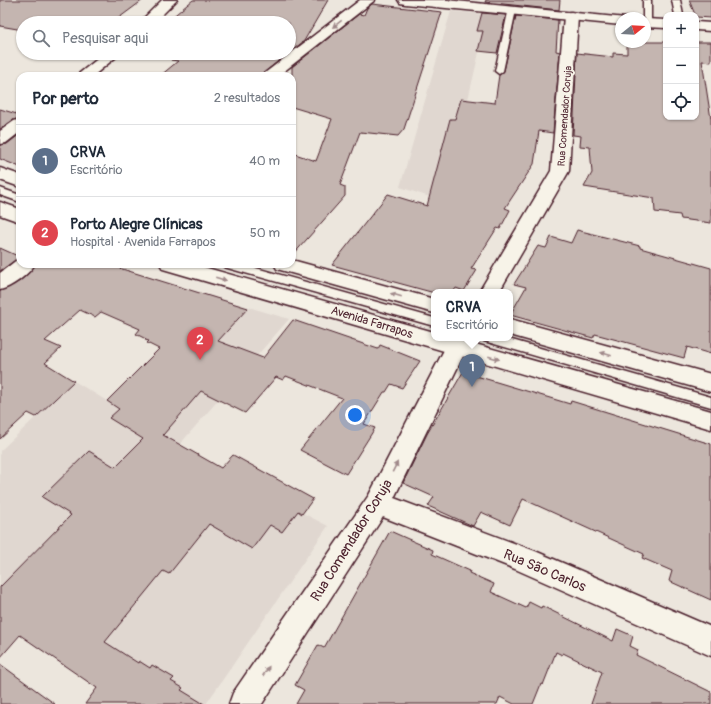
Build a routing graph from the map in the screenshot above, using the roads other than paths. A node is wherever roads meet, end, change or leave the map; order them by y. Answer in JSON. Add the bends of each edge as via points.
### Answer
{"nodes":[{"id":1,"x":170,"y":0,"type":"edge"},
{"id":2,"x":368,"y":0,"type":"edge"},
{"id":3,"x":405,"y":0,"type":"edge"},
{"id":4,"x":647,"y":0,"type":"edge"},
{"id":5,"x":676,"y":0,"type":"edge"},
{"id":6,"x":512,"y":10,"type":"junction"},
{"id":7,"x":646,"y":12,"type":"edge"},
{"id":8,"x":678,"y":12,"type":"edge"},
{"id":9,"x":153,"y":16,"type":"edge"},
{"id":10,"x":571,"y":16,"type":"junction"},
{"id":11,"x":615,"y":20,"type":"edge"},
{"id":12,"x":651,"y":23,"type":"edge"},
{"id":13,"x":663,"y":24,"type":"edge"},
{"id":14,"x":699,"y":26,"type":"edge"},
{"id":15,"x":711,"y":27,"type":"edge"},
{"id":16,"x":296,"y":55,"type":"edge"},
{"id":17,"x":105,"y":60,"type":"edge"},
{"id":18,"x":290,"y":60,"type":"edge"},
{"id":19,"x":499,"y":71,"type":"dead end"},
{"id":20,"x":89,"y":72,"type":"edge"},
{"id":21,"x":274,"y":72,"type":"edge"},
{"id":22,"x":16,"y":127,"type":"edge"},
{"id":23,"x":0,"y":139,"type":"edge"},
{"id":24,"x":0,"y":173,"type":"edge"},
{"id":25,"x":16,"y":180,"type":"edge"},
{"id":26,"x":0,"y":191,"type":"edge"},
{"id":27,"x":15,"y":211,"type":"edge"},
{"id":28,"x":296,"y":267,"type":"edge"},
{"id":29,"x":20,"y":268,"type":"edge"},
{"id":30,"x":184,"y":268,"type":"edge"},
{"id":31,"x":242,"y":268,"type":"edge"},
{"id":32,"x":0,"y":283,"type":"edge"},
{"id":33,"x":490,"y":289,"type":"edge"},
{"id":34,"x":431,"y":305,"type":"edge"},
{"id":35,"x":431,"y":321,"type":"edge"},
{"id":36,"x":513,"y":328,"type":"edge"},
{"id":37,"x":431,"y":341,"type":"edge"},
{"id":38,"x":432,"y":341,"type":"edge"},
{"id":39,"x":500,"y":341,"type":"edge"},
{"id":40,"x":456,"y":348,"type":"junction"},
{"id":41,"x":591,"y":367,"type":"junction"},
{"id":42,"x":708,"y":401,"type":"edge"},
{"id":43,"x":378,"y":503,"type":"junction"},
{"id":44,"x":711,"y":642,"type":"edge"},
{"id":45,"x":244,"y":704,"type":"edge"}],
"edges":[{"from":1,"to":9,"type":"street"},
{"from":2,"to":16,"type":"street","one_way":true},
{"from":3,"to":6,"type":"street"},
{"from":4,"to":7,"type":"lane"},
{"from":5,"to":8,"type":"lane"},
{"from":6,"to":10,"type":"street"},
{"from":6,"to":19,"type":"lane"},
{"from":10,"to":11,"type":"street"},
{"from":10,"to":33,"type":"street","name":"Rua Comendador Coruja","via":[[560,171]]},
{"from":12,"to":13,"type":"street"},
{"from":14,"to":15,"type":"street"},
{"from":17,"to":20,"type":"street"},
{"from":18,"to":21,"type":"street","one_way":true},
{"from":22,"to":23,"type":"street"},
{"from":24,"to":25,"type":"street"},
{"from":26,"to":27,"type":"lane"},
{"from":34,"to":28,"type":"street","one_way":true},
{"from":29,"to":32,"type":"street"},
{"from":30,"to":37,"type":"street","name":"Avenida Farrapos","one_way":true},
{"from":31,"to":35,"type":"lane"},
{"from":42,"to":36,"type":"street","one_way":true},
{"from":38,"to":40,"type":"street","name":"Avenida Farrapos","one_way":true},
{"from":39,"to":41,"type":"lane"},
{"from":40,"to":42,"type":"street","name":"Avenida Farrapos","one_way":true},
{"from":43,"to":40,"type":"street","name":"Rua Comendador Coruja","one_way":true},
{"from":41,"to":42,"type":"lane"},
{"from":41,"to":42,"type":"lane"},
{"from":41,"to":42,"type":"lane"},
{"from":43,"to":44,"type":"street","name":"Rua São Carlos","via":[[525,560]]},
{"from":45,"to":43,"type":"street","name":"Rua Comendador Coruja","one_way":true}]}
